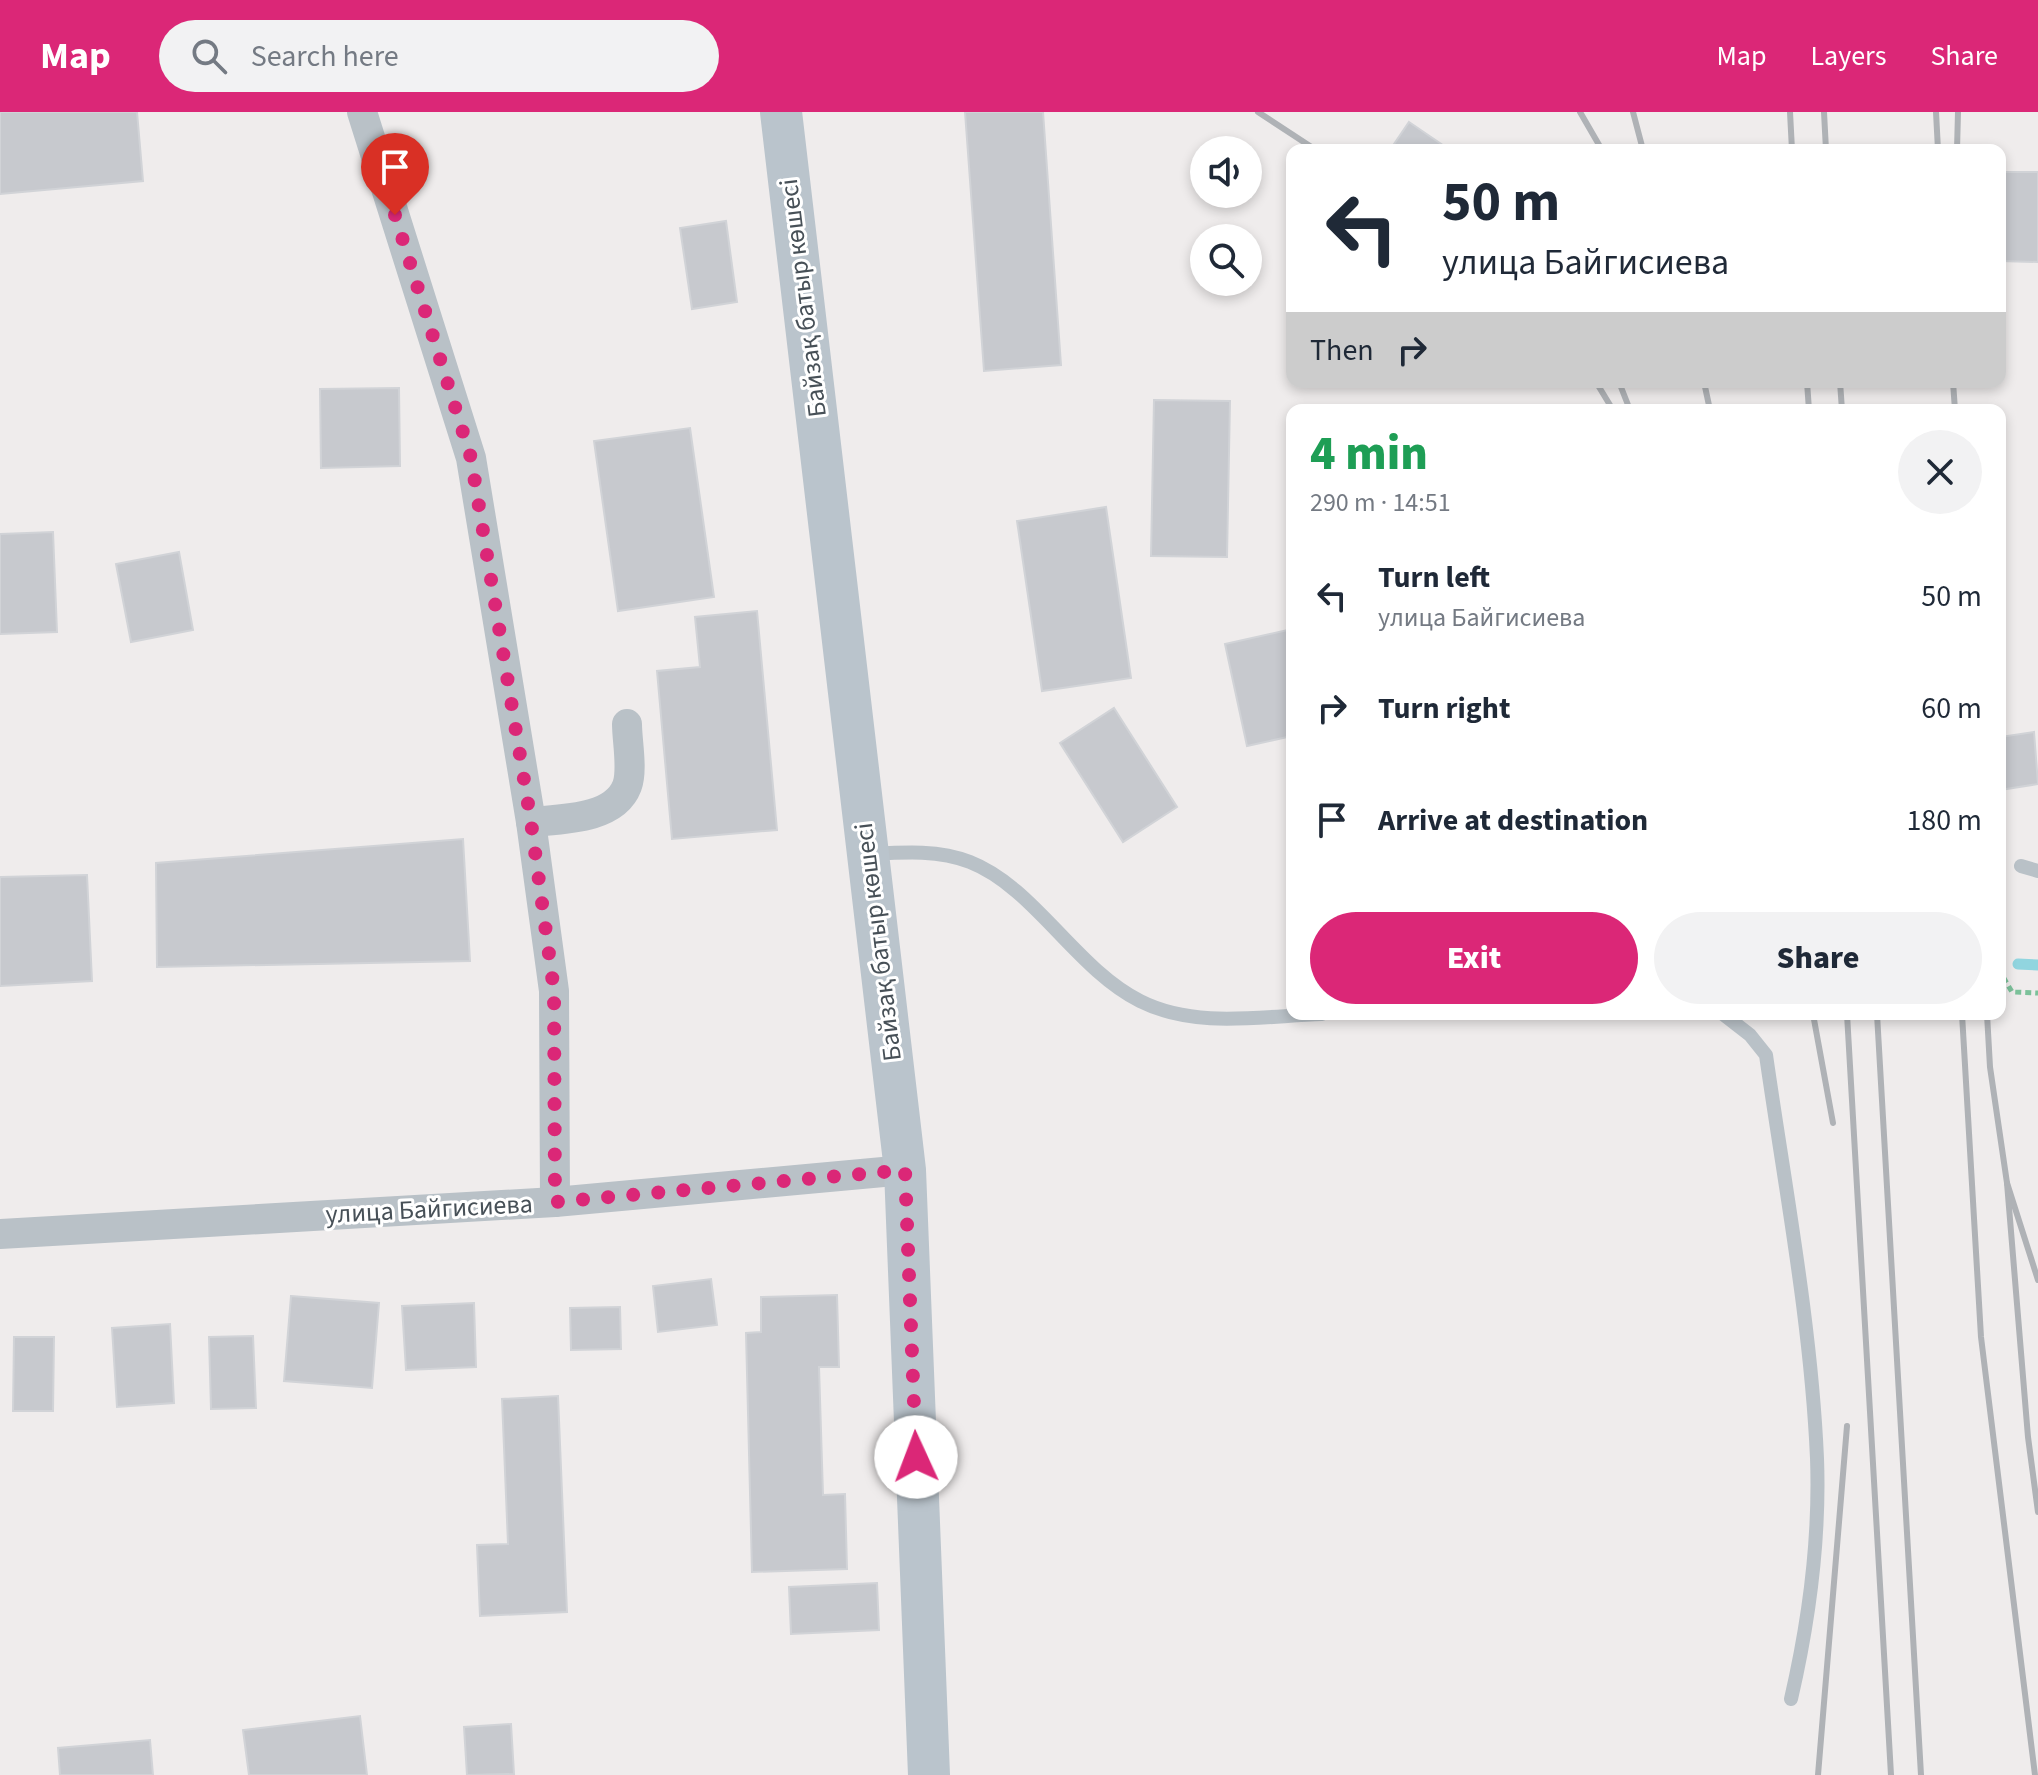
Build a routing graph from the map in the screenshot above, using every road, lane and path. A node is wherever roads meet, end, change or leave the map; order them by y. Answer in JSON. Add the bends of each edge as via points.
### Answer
{"nodes":[{"id":1,"x":362,"y":112,"type":"edge"},
{"id":2,"x":781,"y":112,"type":"edge"},
{"id":3,"x":627,"y":724,"type":"dead end"},
{"id":4,"x":531,"y":822,"type":"junction"},
{"id":5,"x":869,"y":854,"type":"junction"},
{"id":6,"x":2021,"y":866,"type":"dead end"},
{"id":7,"x":2038,"y":871,"type":"edge"},
{"id":8,"x":2006,"y":982,"type":"edge"},
{"id":9,"x":2038,"y":993,"type":"edge"},
{"id":10,"x":1286,"y":1016,"type":"edge"},
{"id":11,"x":1731,"y":1020,"type":"edge"},
{"id":12,"x":905,"y":1170,"type":"junction"},
{"id":13,"x":555,"y":1202,"type":"junction"},
{"id":14,"x":0,"y":1234,"type":"edge"},
{"id":15,"x":1791,"y":1699,"type":"dead end"},
{"id":16,"x":929,"y":1775,"type":"edge"}],
"edges":[{"from":1,"to":4,"type":"street","via":[[471,458]]},
{"from":2,"to":5,"type":"main road","name":"Байзақ батыр көшесі"},
{"from":3,"to":4,"type":"street","via":[[628,784],[615,802],[599,812]]},
{"from":4,"to":13,"type":"street","via":[[554,991]]},
{"from":5,"to":10,"type":"lane","via":[[923,851],[970,862],[1005,881],[1103,976],[1141,1002],[1203,1019]]},
{"from":5,"to":12,"type":"main road","name":"Байзақ батыр көшесі"},
{"from":6,"to":7,"type":"lane"},
{"from":8,"to":9,"type":"path","via":[[2012,992]]},
{"from":11,"to":15,"type":"lane","via":[[1766,1055],[1805,1331],[1817,1459],[1803,1645]]},
{"from":12,"to":13,"type":"street","name":"улица Байгисиева"},
{"from":12,"to":16,"type":"main road","name":"Байзақ батыр көшесі"},
{"from":13,"to":14,"type":"street","name":"улица Байгисиева"}]}
